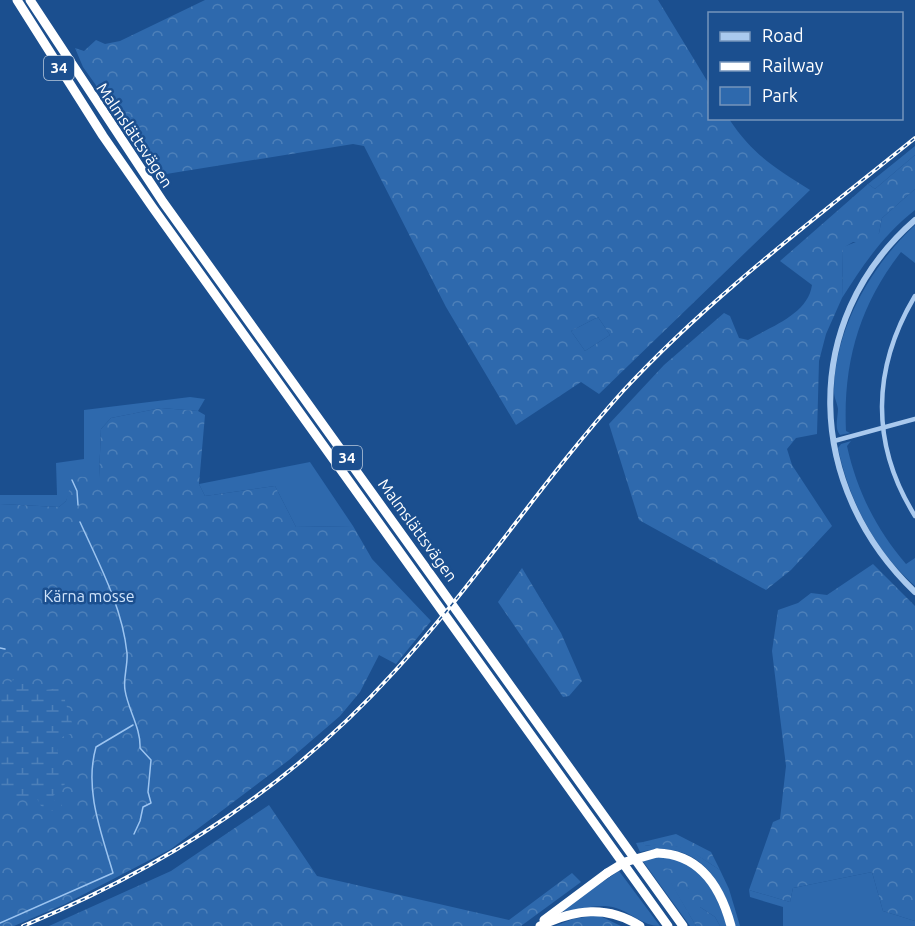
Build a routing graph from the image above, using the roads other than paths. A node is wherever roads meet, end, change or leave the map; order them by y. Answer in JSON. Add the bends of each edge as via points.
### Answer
{"nodes":[{"id":1,"x":17,"y":0,"type":"edge"},
{"id":2,"x":30,"y":0,"type":"edge"},
{"id":3,"x":915,"y":220,"type":"edge"},
{"id":4,"x":915,"y":296,"type":"edge"},
{"id":5,"x":915,"y":419,"type":"edge"},
{"id":6,"x":883,"y":428,"type":"junction"},
{"id":7,"x":833,"y":442,"type":"junction"},
{"id":8,"x":915,"y":516,"type":"edge"},
{"id":9,"x":915,"y":592,"type":"edge"},
{"id":10,"x":535,"y":926,"type":"edge"},
{"id":11,"x":540,"y":926,"type":"edge"},
{"id":12,"x":640,"y":926,"type":"edge"},
{"id":13,"x":668,"y":926,"type":"edge"},
{"id":14,"x":682,"y":926,"type":"edge"},
{"id":15,"x":731,"y":926,"type":"edge"}],
"edges":[{"from":1,"to":13,"type":"highway","name":"Malmslättsvägen","number":"34","via":[[153,208]]},
{"from":2,"to":14,"type":"highway","name":"Malmslättsvägen","number":"34","via":[[163,202]]},
{"from":3,"to":7,"type":"street","via":[[871,270],[842,330],[831,380]]},
{"from":4,"to":6,"type":"street","via":[[899,326],[885,367]]},
{"from":5,"to":6,"type":"street"},
{"from":6,"to":7,"type":"street"},
{"from":6,"to":8,"type":"street","via":[[897,484]]},
{"from":7,"to":9,"type":"street","via":[[845,490],[865,533]]},
{"from":10,"to":15,"type":"highway","bridge":true,"via":[[625,862],[657,853],[687,859],[709,876]]},
{"from":11,"to":12,"type":"highway","via":[[567,914],[592,911],[616,914]]}]}
